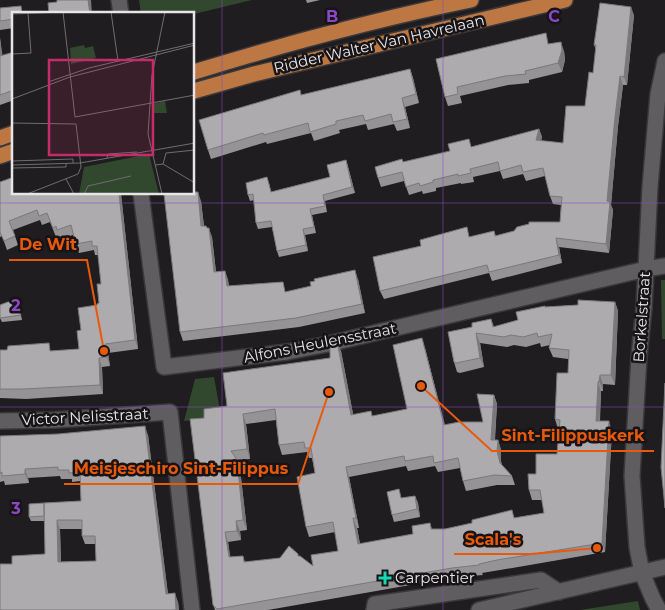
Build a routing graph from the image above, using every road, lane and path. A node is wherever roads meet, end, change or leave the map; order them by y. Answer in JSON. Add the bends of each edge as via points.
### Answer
{"nodes":[{"id":1,"x":472,"y":0,"type":"edge"},
{"id":2,"x":565,"y":0,"type":"edge"},
{"id":3,"x":438,"y":3,"type":"edge"},
{"id":4,"x":665,"y":61,"type":"edge"},
{"id":5,"x":195,"y":72,"type":"edge"},
{"id":6,"x":195,"y":90,"type":"edge"},
{"id":7,"x":12,"y":134,"type":"edge"},
{"id":8,"x":0,"y":138,"type":"edge"},
{"id":9,"x":12,"y":152,"type":"edge"},
{"id":10,"x":0,"y":156,"type":"edge"},
{"id":11,"x":141,"y":195,"type":"edge"},
{"id":12,"x":665,"y":266,"type":"edge"},
{"id":13,"x":646,"y":269,"type":"junction"},
{"id":14,"x":0,"y":421,"type":"edge"},
{"id":15,"x":665,"y":567,"type":"edge"},
{"id":16,"x":642,"y":573,"type":"junction"},
{"id":17,"x":560,"y":592,"type":"junction"},
{"id":18,"x":192,"y":610,"type":"edge"},
{"id":19,"x":374,"y":610,"type":"edge"},
{"id":20,"x":479,"y":610,"type":"edge"},
{"id":21,"x":659,"y":610,"type":"edge"}],
"edges":[{"from":1,"to":3,"type":"main road","name":"Ridder Walter Van Havrelaan"},
{"from":2,"to":6,"type":"main road","name":"Ridder Walter Van Havrelaan"},
{"from":3,"to":5,"type":"main road","name":"Ridder Walter Van Havrelaan"},
{"from":4,"to":13,"type":"street","name":"Borkelstraat","via":[[658,94]]},
{"from":7,"to":8,"type":"main road"},
{"from":9,"to":10,"type":"main road"},
{"from":11,"to":13,"type":"street","name":"Alfons Heulensstraat","via":[[164,368],[328,344]]},
{"from":12,"to":13,"type":"street"},
{"from":13,"to":16,"type":"street","name":"Borkelstraat","via":[[632,476]]},
{"from":14,"to":18,"type":"street","name":"Victor Nelisstraat","via":[[170,412]]},
{"from":15,"to":16,"type":"street"},
{"from":16,"to":17,"type":"street"},
{"from":16,"to":21,"type":"street","name":"Borkelstraat"},
{"from":17,"to":19,"type":"street","via":[[541,580],[375,604]]},
{"from":17,"to":20,"type":"street"}]}
